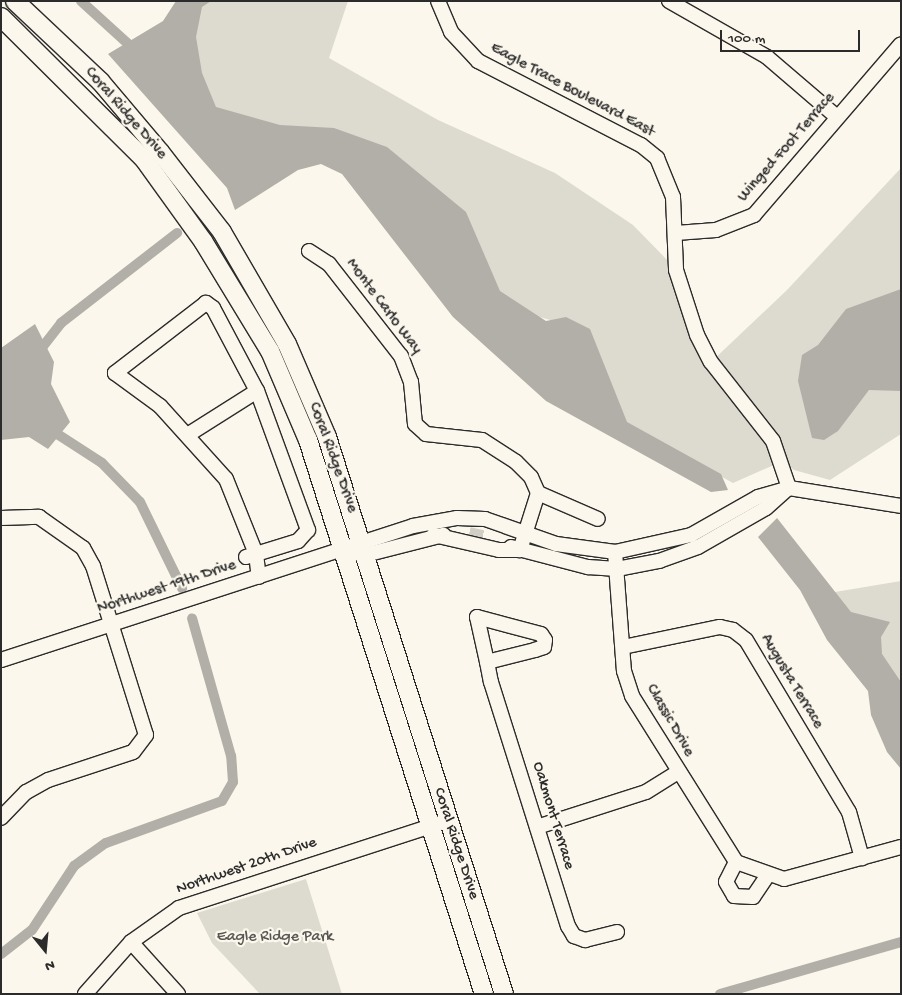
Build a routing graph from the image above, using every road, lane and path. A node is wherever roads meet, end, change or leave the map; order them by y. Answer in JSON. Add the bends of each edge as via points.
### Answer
{"nodes":[{"id":1,"x":15,"y":1,"type":"edge"},
{"id":2,"x":438,"y":1,"type":"edge"},
{"id":3,"x":669,"y":1,"type":"edge"},
{"id":4,"x":1,"y":17,"type":"edge"},
{"id":5,"x":901,"y":44,"type":"edge"},
{"id":6,"x":837,"y":117,"type":"junction"},
{"id":7,"x":676,"y":233,"type":"junction"},
{"id":8,"x":309,"y":251,"type":"dead end"},
{"id":9,"x":257,"y":391,"type":"junction"},
{"id":10,"x":189,"y":434,"type":"junction"},
{"id":11,"x":788,"y":488,"type":"junction"},
{"id":12,"x":538,"y":493,"type":"junction"},
{"id":13,"x":901,"y":506,"type":"edge"},
{"id":14,"x":1,"y":518,"type":"edge"},
{"id":15,"x":598,"y":519,"type":"dead end"},
{"id":16,"x":526,"y":532,"type":"junction"},
{"id":17,"x":469,"y":534,"type":"tunnel mouth"},
{"id":18,"x":434,"y":535,"type":"junction"},
{"id":19,"x":486,"y":538,"type":"tunnel mouth"},
{"id":20,"x":363,"y":548,"type":"junction"},
{"id":21,"x":520,"y":550,"type":"junction"},
{"id":22,"x":344,"y":551,"type":"junction"},
{"id":23,"x":616,"y":552,"type":"junction"},
{"id":24,"x":251,"y":556,"type":"junction"},
{"id":25,"x":617,"y":569,"type":"junction"},
{"id":26,"x":259,"y":577,"type":"junction"},
{"id":27,"x":112,"y":624,"type":"junction"},
{"id":28,"x":622,"y":647,"type":"junction"},
{"id":29,"x":1,"y":660,"type":"edge"},
{"id":30,"x":487,"y":662,"type":"junction"},
{"id":31,"x":678,"y":772,"type":"junction"},
{"id":32,"x":1,"y":818,"type":"edge"},
{"id":33,"x":448,"y":820,"type":"junction"},
{"id":34,"x":430,"y":826,"type":"junction"},
{"id":35,"x":537,"y":827,"type":"junction"},
{"id":36,"x":901,"y":847,"type":"edge"},
{"id":37,"x":862,"y":858,"type":"junction"},
{"id":38,"x":736,"y":862,"type":"junction"},
{"id":39,"x":767,"y":876,"type":"junction"},
{"id":40,"x":618,"y":932,"type":"dead end"},
{"id":41,"x":131,"y":942,"type":"junction"},
{"id":42,"x":85,"y":994,"type":"edge"},
{"id":43,"x":178,"y":994,"type":"edge"},
{"id":44,"x":484,"y":994,"type":"edge"},
{"id":45,"x":504,"y":994,"type":"edge"}],
"edges":[{"from":1,"to":20,"type":"main road","name":"Coral Ridge Drive","via":[[100,81],[222,232],[287,344],[327,437]]},
{"from":2,"to":7,"type":"street","name":"Eagle Trace Boulevard East","via":[[450,32],[478,61],[641,145],[657,158],[673,197]]},
{"from":3,"to":6,"type":"street","via":[[767,57]]},
{"from":4,"to":22,"type":"main road","name":"Coral Ridge Drive","via":[[144,159],[233,286],[270,351],[308,440]]},
{"from":5,"to":6,"type":"street","name":"Winged Foot Terrace"},
{"from":6,"to":7,"type":"street","name":"Winged Foot Terrace","via":[[754,215],[716,230]]},
{"from":7,"to":11,"type":"street","name":"Eagle Trace Boulevard East","via":[[676,270],[697,335],[711,362],[773,441]]},
{"from":8,"to":12,"type":"street","name":"Monte Carlo Way","via":[[329,264],[401,356],[411,382],[415,424],[426,434],[482,440],[516,462],[531,477]]},
{"from":9,"to":10,"type":"street"},
{"from":9,"to":10,"type":"street","via":[[213,308],[206,303],[115,373]]},
{"from":9,"to":24,"type":"street","via":[[308,530],[298,541]]},
{"from":10,"to":24,"type":"street","via":[[226,479]]},
{"from":11,"to":13,"type":"street"},
{"from":11,"to":23,"type":"street","via":[[758,497],[690,535]]},
{"from":11,"to":25,"type":"street","via":[[766,508],[698,547],[659,562]]},
{"from":12,"to":15,"type":"street"},
{"from":12,"to":16,"type":"street"},
{"from":14,"to":27,"type":"street","via":[[39,517],[83,548]]},
{"from":16,"to":20,"type":"street","via":[[486,519],[457,518]]},
{"from":16,"to":21,"type":"street"},
{"from":16,"to":23,"type":"street","via":[[556,544]]},
{"from":17,"to":18,"type":"street"},
{"from":18,"to":20,"type":"street"},
{"from":18,"to":21,"type":"street","via":[[499,550]]},
{"from":19,"to":21,"type":"street"},
{"from":20,"to":22,"type":"street"},
{"from":20,"to":33,"type":"main road","name":"Coral Ridge Drive"},
{"from":21,"to":25,"type":"street","via":[[554,562]]},
{"from":22,"to":26,"type":"street","name":"Northwest 19th Drive"},
{"from":22,"to":34,"type":"main road","name":"Coral Ridge Drive"},
{"from":23,"to":25,"type":"street","name":"Classic Drive"},
{"from":24,"to":26,"type":"street","via":[[250,570]]},
{"from":25,"to":28,"type":"street","name":"Classic Drive"},
{"from":26,"to":27,"type":"street","name":"Northwest 19th Drive"},
{"from":27,"to":29,"type":"street","name":"Northwest 19th Drive"},
{"from":27,"to":32,"type":"street","via":[[146,735],[142,744],[133,752],[48,780],[26,792]]},
{"from":28,"to":31,"type":"street","name":"Classic Drive","via":[[632,696]]},
{"from":28,"to":37,"type":"street","name":"Augusta Terrace","via":[[720,628],[733,630],[746,640],[849,812]]},
{"from":30,"to":30,"type":"street","name":"Oakmont Terrace","via":[[544,647],[545,640],[541,634],[477,617]]},
{"from":30,"to":35,"type":"street","name":"Oakmont Terrace"},
{"from":31,"to":35,"type":"street","via":[[646,792]]},
{"from":31,"to":38,"type":"street","name":"Classic Drive"},
{"from":33,"to":34,"type":"street","name":"Northwest 20th Drive"},
{"from":33,"to":45,"type":"main road","name":"Coral Ridge Drive"},
{"from":34,"to":41,"type":"street","name":"Northwest 20th Drive","via":[[205,898],[180,908]]},
{"from":34,"to":44,"type":"main road","name":"Coral Ridge Drive"},
{"from":35,"to":40,"type":"street","name":"Oakmont Terrace","via":[[574,936],[585,940]]},
{"from":36,"to":37,"type":"street"},
{"from":37,"to":39,"type":"street","via":[[804,876]]},
{"from":38,"to":39,"type":"street"},
{"from":38,"to":39,"type":"street","via":[[726,882],[734,896],[753,897]]},
{"from":41,"to":42,"type":"street","name":"Northwest 20th Drive"},
{"from":41,"to":43,"type":"street"}]}
